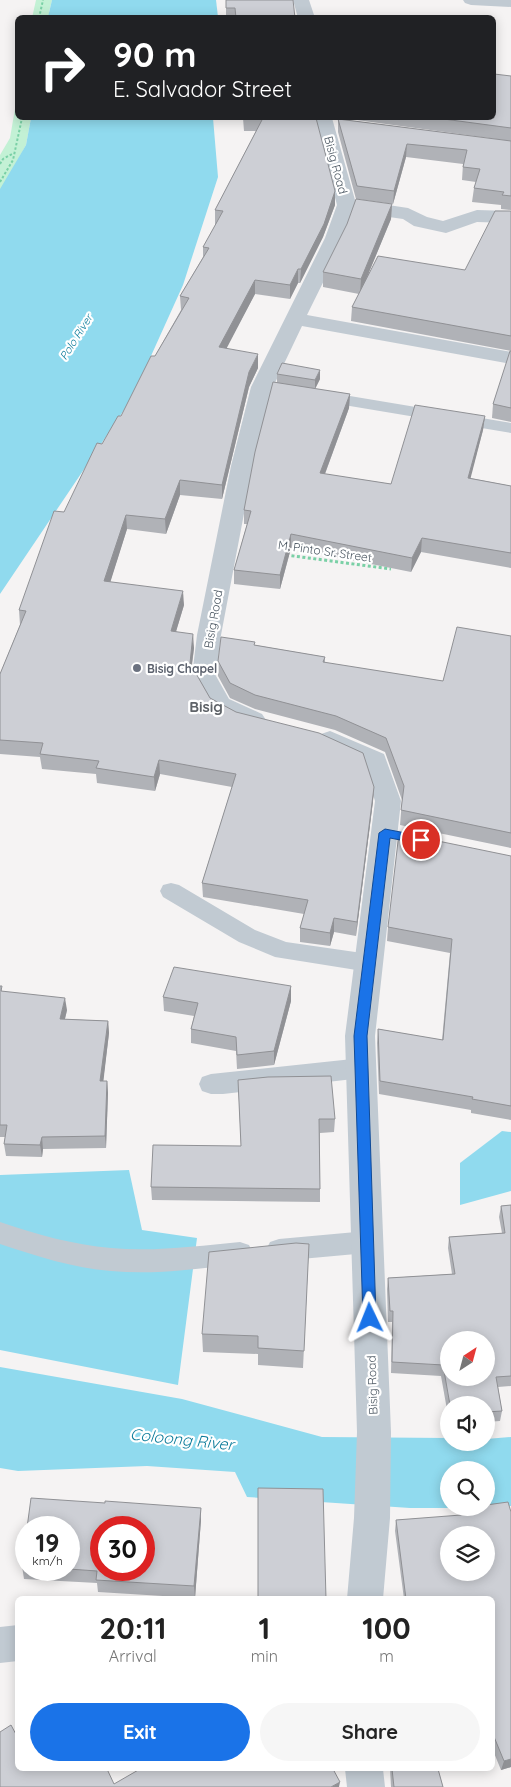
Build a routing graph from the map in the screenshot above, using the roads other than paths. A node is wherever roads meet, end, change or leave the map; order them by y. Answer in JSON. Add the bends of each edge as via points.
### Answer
{"nodes":[{"id":1,"x":301,"y":0,"type":"edge"},
{"id":2,"x":471,"y":0,"type":"edge"},
{"id":3,"x":510,"y":3,"type":"dead end"},
{"id":4,"x":305,"y":15,"type":"edge"},
{"id":5,"x":330,"y":122,"type":"edge"},
{"id":6,"x":345,"y":213,"type":"junction"},
{"id":7,"x":511,"y":217,"type":"edge"},
{"id":8,"x":295,"y":319,"type":"junction"},
{"id":9,"x":511,"y":358,"type":"edge"},
{"id":10,"x":300,"y":393,"type":"edge"},
{"id":11,"x":511,"y":428,"type":"edge"},
{"id":12,"x":272,"y":725,"type":"edge"},
{"id":13,"x":308,"y":734,"type":"edge"},
{"id":14,"x":171,"y":891,"type":"dead end"},
{"id":15,"x":369,"y":963,"type":"junction"},
{"id":16,"x":362,"y":1068,"type":"junction"},
{"id":17,"x":211,"y":1084,"type":"dead end"},
{"id":18,"x":0,"y":1233,"type":"edge"},
{"id":19,"x":367,"y":1242,"type":"junction"},
{"id":20,"x":365,"y":1596,"type":"edge"},
{"id":21,"x":15,"y":1643,"type":"edge"},
{"id":22,"x":0,"y":1645,"type":"edge"},
{"id":23,"x":364,"y":1771,"type":"edge"},
{"id":24,"x":366,"y":1787,"type":"edge"}],
"edges":[{"from":1,"to":4,"type":"street"},
{"from":2,"to":3,"type":"street"},
{"from":5,"to":6,"type":"street","name":"Bisig Road"},
{"from":6,"to":7,"type":"street","via":[[406,228],[421,222],[446,227],[462,218],[479,215]]},
{"from":6,"to":8,"type":"street","name":"Bisig Road"},
{"from":8,"to":9,"type":"street"},
{"from":8,"to":12,"type":"street","name":"Bisig Road","via":[[242,466],[209,634],[204,676],[220,705],[246,718]]},
{"from":10,"to":11,"type":"lane"},
{"from":13,"to":15,"type":"street","name":"Bisig Road","via":[[326,738],[376,760],[388,801],[395,835]]},
{"from":14,"to":15,"type":"lane","via":[[247,936],[283,951]]},
{"from":15,"to":16,"type":"street","name":"Bisig Road","via":[[360,1036]]},
{"from":16,"to":17,"type":"lane"},
{"from":16,"to":19,"type":"street","name":"Bisig Road"},
{"from":18,"to":19,"type":"lane","via":[[50,1249],[111,1260],[168,1260]]},
{"from":19,"to":20,"type":"street","name":"Bisig Road","via":[[374,1432],[372,1518]]},
{"from":21,"to":22,"type":"street"},
{"from":23,"to":24,"type":"street"}]}
